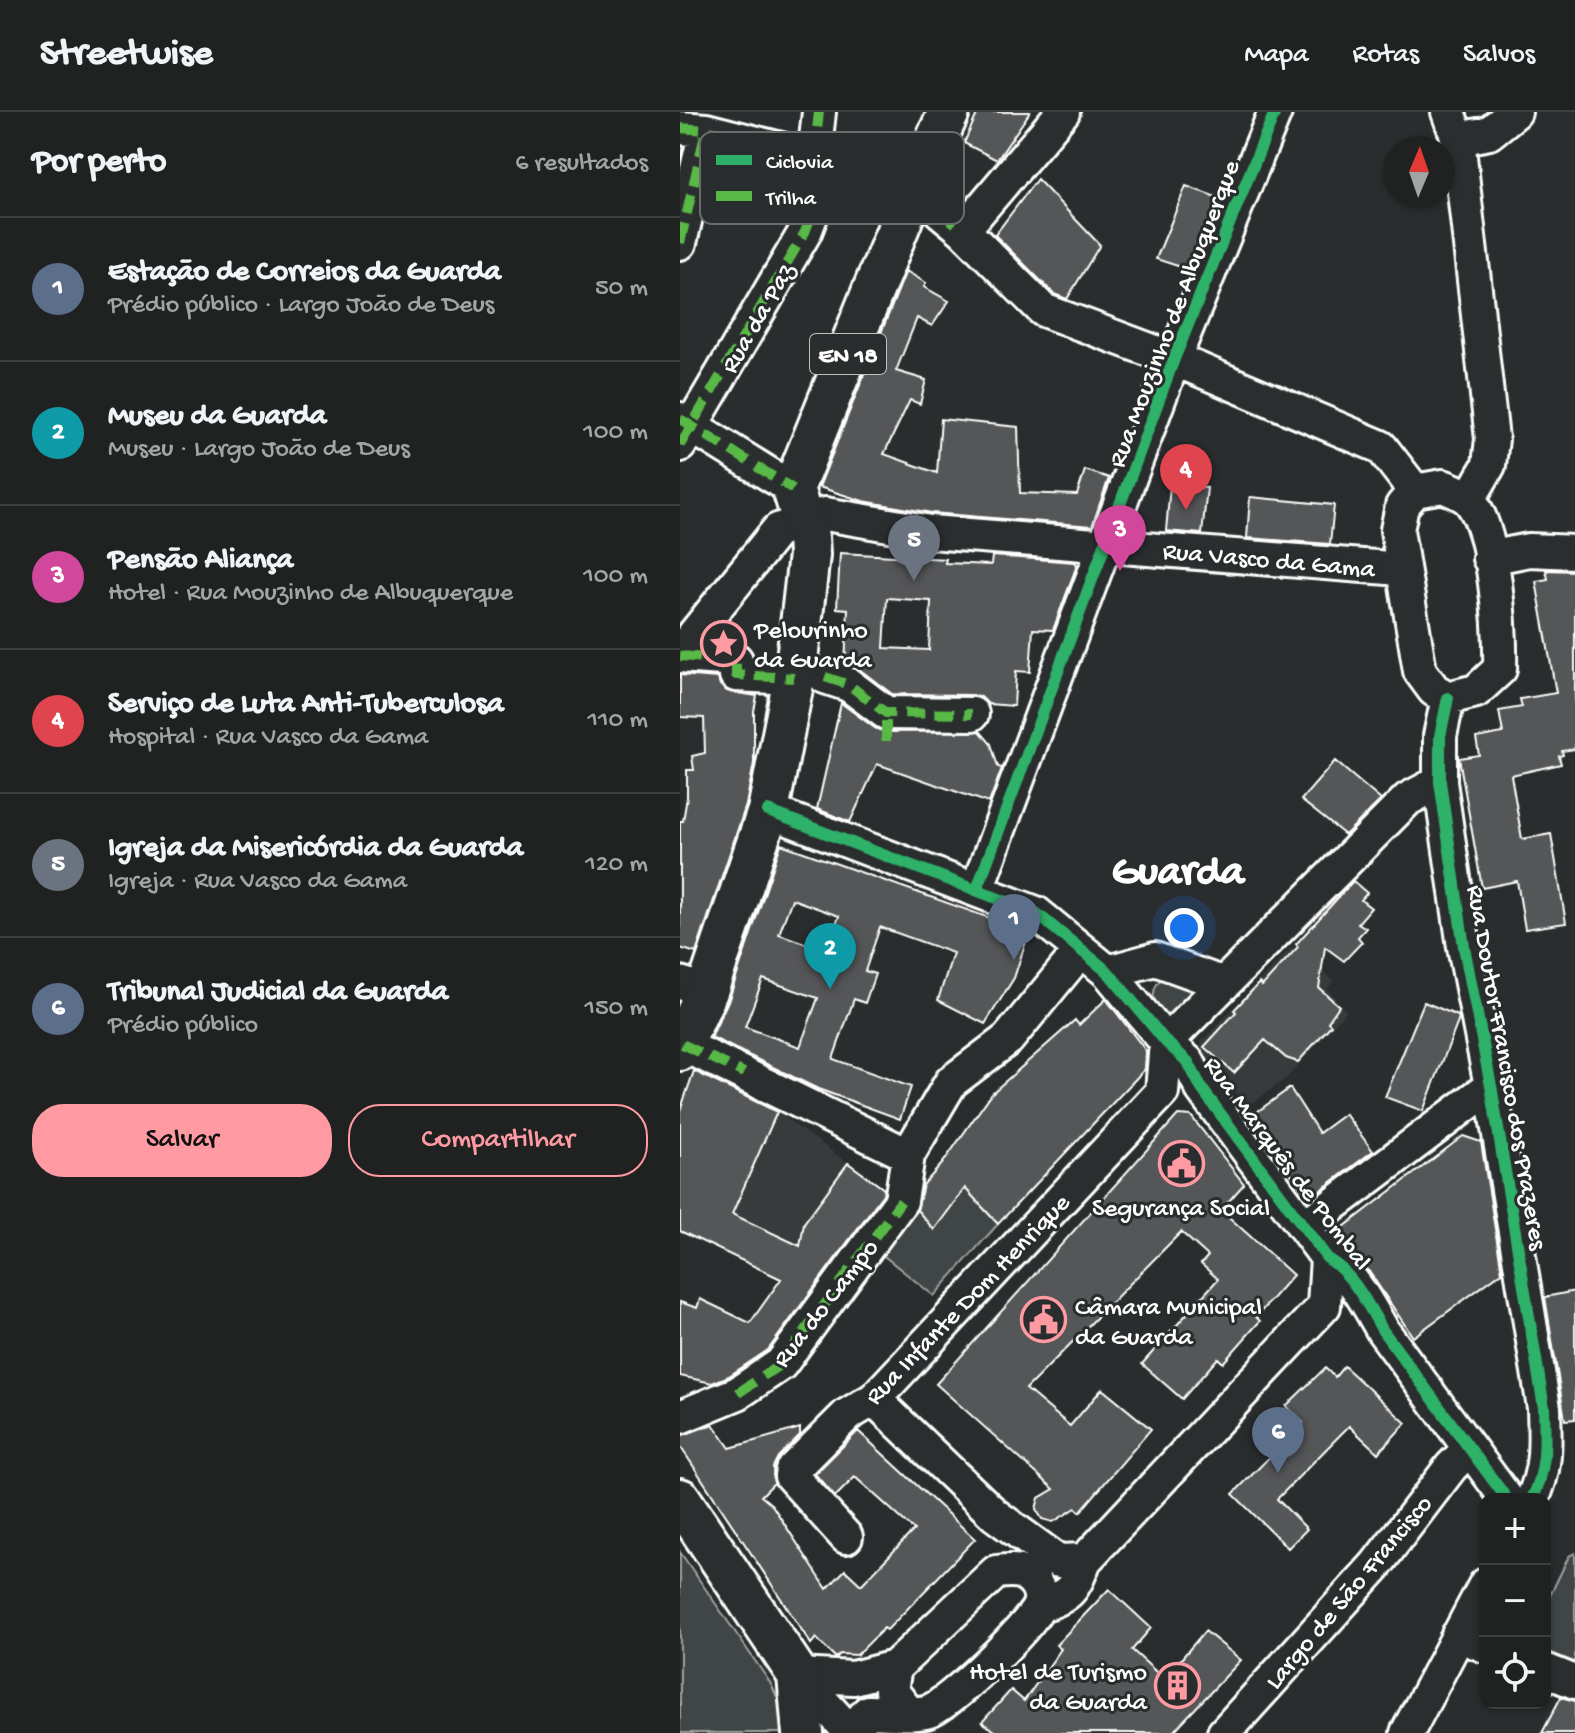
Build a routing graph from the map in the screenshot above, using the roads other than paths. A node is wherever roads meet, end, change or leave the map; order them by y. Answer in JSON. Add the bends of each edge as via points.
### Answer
{"nodes":[{"id":1,"x":819,"y":112,"type":"edge"},
{"id":2,"x":949,"y":112,"type":"edge"},
{"id":3,"x":1063,"y":112,"type":"edge"},
{"id":4,"x":1275,"y":112,"type":"edge"},
{"id":5,"x":1515,"y":112,"type":"edge"},
{"id":6,"x":1453,"y":125,"type":"edge"},
{"id":7,"x":693,"y":129,"type":"edge"},
{"id":8,"x":825,"y":132,"type":"edge"},
{"id":9,"x":947,"y":132,"type":"edge"},
{"id":10,"x":964,"y":190,"type":"edge"},
{"id":11,"x":808,"y":224,"type":"edge"},
{"id":12,"x":932,"y":224,"type":"edge"},
{"id":13,"x":954,"y":224,"type":"edge"},
{"id":14,"x":680,"y":243,"type":"edge"},
{"id":15,"x":1174,"y":359,"type":"junction"},
{"id":16,"x":684,"y":429,"type":"edge"},
{"id":17,"x":1415,"y":491,"type":"junction"},
{"id":18,"x":1469,"y":499,"type":"junction"},
{"id":19,"x":798,"y":504,"type":"junction"},
{"id":20,"x":1105,"y":545,"type":"junction"},
{"id":21,"x":1575,"y":552,"type":"edge"},
{"id":22,"x":1489,"y":558,"type":"junction"},
{"id":23,"x":1401,"y":569,"type":"junction"},
{"id":24,"x":680,"y":654,"type":"edge"},
{"id":25,"x":809,"y":677,"type":"junction"},
{"id":26,"x":1448,"y":698,"type":"junction"},
{"id":27,"x":972,"y":714,"type":"dead end"},
{"id":28,"x":1440,"y":782,"type":"junction"},
{"id":29,"x":768,"y":811,"type":"junction"},
{"id":30,"x":977,"y":889,"type":"junction"},
{"id":31,"x":1081,"y":950,"type":"junction"},
{"id":32,"x":1108,"y":972,"type":"junction"},
{"id":33,"x":1224,"y":984,"type":"junction"},
{"id":34,"x":694,"y":987,"type":"edge"},
{"id":35,"x":1166,"y":1042,"type":"junction"},
{"id":36,"x":681,"y":1047,"type":"edge"},
{"id":37,"x":1491,"y":1086,"type":"junction"},
{"id":38,"x":1202,"y":1089,"type":"junction"},
{"id":39,"x":1162,"y":1092,"type":"junction"},
{"id":40,"x":908,"y":1155,"type":"junction"},
{"id":41,"x":1304,"y":1227,"type":"junction"},
{"id":42,"x":1327,"y":1258,"type":"junction"},
{"id":43,"x":1324,"y":1306,"type":"junction"},
{"id":44,"x":1383,"y":1331,"type":"junction"},
{"id":45,"x":874,"y":1399,"type":"junction"},
{"id":46,"x":680,"y":1417,"type":"edge"},
{"id":47,"x":1469,"y":1449,"type":"junction"},
{"id":48,"x":1502,"y":1493,"type":"edge"},
{"id":49,"x":1535,"y":1493,"type":"edge"},
{"id":50,"x":680,"y":1499,"type":"edge"},
{"id":51,"x":995,"y":1515,"type":"junction"},
{"id":52,"x":846,"y":1537,"type":"dead end"},
{"id":53,"x":1085,"y":1560,"type":"junction"},
{"id":54,"x":996,"y":1572,"type":"junction"},
{"id":55,"x":1040,"y":1605,"type":"junction"},
{"id":56,"x":1479,"y":1611,"type":"edge"},
{"id":57,"x":1472,"y":1641,"type":"edge"},
{"id":58,"x":895,"y":1667,"type":"junction"},
{"id":59,"x":1551,"y":1672,"type":"edge"},
{"id":60,"x":798,"y":1675,"type":"junction"},
{"id":61,"x":1575,"y":1682,"type":"edge"},
{"id":62,"x":908,"y":1712,"type":"junction"},
{"id":63,"x":803,"y":1733,"type":"edge"},
{"id":64,"x":851,"y":1733,"type":"edge"},
{"id":65,"x":1224,"y":1733,"type":"edge"},
{"id":66,"x":1407,"y":1733,"type":"edge"}],
"edges":[{"from":1,"to":8,"type":"street","name":"Rua da Paz"},
{"from":2,"to":9,"type":"main road","number":"EN 18"},
{"from":3,"to":10,"type":"street"},
{"from":4,"to":15,"type":"street","name":"Rua Mouzinho de Albuquerque"},
{"from":5,"to":6,"type":"street","via":[[1489,133]]},
{"from":6,"to":18,"type":"street","via":[[1492,439],[1489,465]]},
{"from":7,"to":14,"type":"street"},
{"from":11,"to":16,"type":"street","name":"Rua da Paz","via":[[754,323]]},
{"from":12,"to":19,"type":"main road","number":"EN 18"},
{"from":13,"to":15,"type":"street","via":[[1043,310]]},
{"from":15,"to":17,"type":"street","via":[[1381,447]]},
{"from":15,"to":20,"type":"street","name":"Rua Mouzinho de Albuquerque"},
{"from":16,"to":19,"type":"street"},
{"from":17,"to":18,"type":"street","via":[[1443,486]]},
{"from":17,"to":23,"type":"street","via":[[1402,506],[1397,530]]},
{"from":18,"to":22,"type":"street","via":[[1482,523]]},
{"from":19,"to":20,"type":"street","name":"Rua Vasco da Gama","via":[[825,514],[930,532]]},
{"from":19,"to":24,"type":"street"},
{"from":19,"to":25,"type":"main road","number":"EN 18","via":[[809,555]]},
{"from":20,"to":23,"type":"street","name":"Rua Vasco da Gama"},
{"from":20,"to":30,"type":"street","name":"Rua Mouzinho de Albuquerque"},
{"from":21,"to":22,"type":"street","via":[[1529,550]]},
{"from":22,"to":26,"type":"street","via":[[1500,669],[1476,691]]},
{"from":23,"to":26,"type":"street","via":[[1420,671]]},
{"from":24,"to":25,"type":"street","via":[[736,660],[736,675]]},
{"from":25,"to":27,"type":"street","via":[[849,685],[886,727]]},
{"from":25,"to":29,"type":"main road","number":"EN 18"},
{"from":26,"to":28,"type":"street","name":"Rua Doutor Francisco dos Prazeres","via":[[1440,736]]},
{"from":28,"to":33,"type":"street","via":[[1408,799]]},
{"from":28,"to":37,"type":"street","name":"Rua Doutor Francisco dos Prazeres"},
{"from":29,"to":30,"type":"street","name":"Rua Marquês de Pombal"},
{"from":29,"to":34,"type":"main road","number":"EN 18"},
{"from":30,"to":31,"type":"street","name":"Rua Marquês de Pombal","via":[[1036,913]]},
{"from":31,"to":32,"type":"street","name":"Rua Marquês de Pombal"},
{"from":31,"to":40,"type":"street","via":[[1008,1039],[951,1082]]},
{"from":32,"to":33,"type":"street","via":[[1155,959]]},
{"from":32,"to":35,"type":"street","name":"Rua Marquês de Pombal"},
{"from":33,"to":35,"type":"street"},
{"from":34,"to":36,"type":"main road","number":"EN 18"},
{"from":35,"to":38,"type":"street","name":"Rua Marquês de Pombal","via":[[1188,1062]]},
{"from":35,"to":39,"type":"street"},
{"from":36,"to":40,"type":"street"},
{"from":37,"to":41,"type":"street"},
{"from":37,"to":49,"type":"street","name":"Rua Doutor Francisco dos Prazeres","via":[[1544,1408],[1546,1449]]},
{"from":38,"to":39,"type":"street"},
{"from":38,"to":41,"type":"street","name":"Rua Marquês de Pombal"},
{"from":39,"to":45,"type":"street","name":"Rua Infante Dom Henrique"},
{"from":40,"to":46,"type":"street","name":"Rua do Campo","via":[[901,1201],[781,1364],[738,1393]]},
{"from":41,"to":42,"type":"street","name":"Rua Marquês de Pombal"},
{"from":42,"to":43,"type":"street"},
{"from":42,"to":44,"type":"street","name":"Rua Marquês de Pombal","via":[[1340,1267]]},
{"from":43,"to":44,"type":"street"},
{"from":43,"to":53,"type":"street"},
{"from":44,"to":47,"type":"street","name":"Rua Marquês de Pombal"},
{"from":45,"to":51,"type":"street"},
{"from":45,"to":52,"type":"street","name":"Rua Infante Dom Henrique","via":[[847,1415],[792,1470],[791,1476]]},
{"from":47,"to":48,"type":"street","name":"Rua Marquês de Pombal"},
{"from":47,"to":65,"type":"street","name":"Largo de São Francisco","via":[[1376,1565]]},
{"from":50,"to":60,"type":"main road"},
{"from":51,"to":53,"type":"street","via":[[1058,1561]]},
{"from":51,"to":54,"type":"street"},
{"from":53,"to":55,"type":"street","via":[[1076,1582],[1060,1600]]},
{"from":54,"to":55,"type":"street","via":[[1028,1574],[1040,1589]]},
{"from":54,"to":58,"type":"street"},
{"from":55,"to":62,"type":"street","via":[[1031,1621],[959,1691],[930,1711]]},
{"from":56,"to":57,"type":"street"},
{"from":57,"to":66,"type":"street"},
{"from":58,"to":60,"type":"street","via":[[853,1678]]},
{"from":58,"to":62,"type":"street","via":[[891,1690]]},
{"from":59,"to":61,"type":"street"},
{"from":60,"to":63,"type":"main road"},
{"from":60,"to":64,"type":"street"},
{"from":62,"to":64,"type":"street","via":[[868,1712]]}]}
